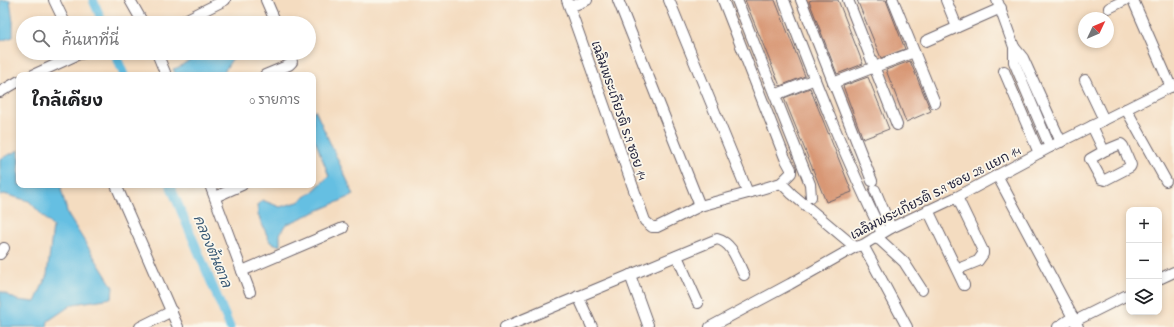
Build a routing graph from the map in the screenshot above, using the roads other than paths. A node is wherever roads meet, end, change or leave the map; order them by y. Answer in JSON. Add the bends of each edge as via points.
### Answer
{"nodes":[{"id":1,"x":54,"y":0,"type":"edge"},
{"id":2,"x":130,"y":0,"type":"edge"},
{"id":3,"x":225,"y":0,"type":"edge"},
{"id":4,"x":266,"y":0,"type":"edge"},
{"id":5,"x":587,"y":0,"type":"edge"},
{"id":6,"x":618,"y":0,"type":"edge"},
{"id":7,"x":669,"y":0,"type":"edge"},
{"id":8,"x":723,"y":0,"type":"edge"},
{"id":9,"x":737,"y":0,"type":"edge"},
{"id":10,"x":784,"y":0,"type":"edge"},
{"id":11,"x":801,"y":0,"type":"edge"},
{"id":12,"x":848,"y":0,"type":"edge"},
{"id":13,"x":894,"y":0,"type":"edge"},
{"id":14,"x":946,"y":0,"type":"edge"},
{"id":15,"x":1125,"y":0,"type":"edge"},
{"id":16,"x":1133,"y":0,"type":"edge"},
{"id":17,"x":568,"y":3,"type":"edge"},
{"id":18,"x":999,"y":4,"type":"edge"},
{"id":19,"x":1109,"y":8,"type":"dead end"},
{"id":20,"x":62,"y":16,"type":"edge"},
{"id":21,"x":139,"y":16,"type":"edge"},
{"id":22,"x":193,"y":16,"type":"edge"},
{"id":23,"x":273,"y":16,"type":"edge"},
{"id":24,"x":957,"y":27,"type":"junction"},
{"id":25,"x":926,"y":41,"type":"dead end"},
{"id":26,"x":1014,"y":47,"type":"junction"},
{"id":27,"x":818,"y":48,"type":"junction"},
{"id":28,"x":914,"y":52,"type":"junction"},
{"id":29,"x":804,"y":53,"type":"junction"},
{"id":30,"x":66,"y":60,"type":"edge"},
{"id":31,"x":160,"y":60,"type":"edge"},
{"id":32,"x":292,"y":60,"type":"edge"},
{"id":33,"x":874,"y":68,"type":"junction"},
{"id":34,"x":1004,"y":71,"type":"dead end"},
{"id":35,"x":40,"y":72,"type":"edge"},
{"id":36,"x":165,"y":72,"type":"edge"},
{"id":37,"x":272,"y":72,"type":"edge"},
{"id":38,"x":815,"y":79,"type":"junction"},
{"id":39,"x":1085,"y":80,"type":"dead end"},
{"id":40,"x":16,"y":83,"type":"edge"},
{"id":41,"x":833,"y":83,"type":"junction"},
{"id":42,"x":1172,"y":86,"type":"edge"},
{"id":43,"x":0,"y":92,"type":"edge"},
{"id":44,"x":775,"y":95,"type":"junction"},
{"id":45,"x":839,"y":101,"type":"junction"},
{"id":46,"x":935,"y":103,"type":"dead end"},
{"id":47,"x":827,"y":106,"type":"junction"},
{"id":48,"x":1126,"y":109,"type":"junction"},
{"id":49,"x":1104,"y":120,"type":"junction"},
{"id":50,"x":897,"y":125,"type":"dead end"},
{"id":51,"x":1092,"y":126,"type":"junction"},
{"id":52,"x":1061,"y":142,"type":"junction"},
{"id":53,"x":1050,"y":147,"type":"junction"},
{"id":54,"x":1104,"y":151,"type":"dead end"},
{"id":55,"x":1039,"y":153,"type":"junction"},
{"id":56,"x":997,"y":175,"type":"junction"},
{"id":57,"x":1166,"y":181,"type":"dead end"},
{"id":58,"x":782,"y":183,"type":"junction"},
{"id":59,"x":117,"y":188,"type":"edge"},
{"id":60,"x":211,"y":188,"type":"edge"},
{"id":61,"x":235,"y":188,"type":"edge"},
{"id":62,"x":748,"y":193,"type":"junction"},
{"id":63,"x":215,"y":197,"type":"junction"},
{"id":64,"x":810,"y":197,"type":"dead end"},
{"id":65,"x":957,"y":197,"type":"junction"},
{"id":66,"x":700,"y":206,"type":"junction"},
{"id":67,"x":928,"y":210,"type":"junction"},
{"id":68,"x":343,"y":228,"type":"dead end"},
{"id":69,"x":891,"y":228,"type":"junction"},
{"id":70,"x":878,"y":236,"type":"junction"},
{"id":71,"x":885,"y":245,"type":"junction"},
{"id":72,"x":862,"y":249,"type":"junction"},
{"id":73,"x":677,"y":256,"type":"junction"},
{"id":74,"x":963,"y":268,"type":"dead end"},
{"id":75,"x":242,"y":271,"type":"junction"},
{"id":76,"x":1174,"y":272,"type":"edge"},
{"id":77,"x":630,"y":275,"type":"junction"},
{"id":78,"x":744,"y":275,"type":"dead end"},
{"id":79,"x":1162,"y":278,"type":"edge"},
{"id":80,"x":964,"y":285,"type":"dead end"},
{"id":81,"x":922,"y":290,"type":"dead end"},
{"id":82,"x":250,"y":292,"type":"dead end"},
{"id":83,"x":578,"y":296,"type":"junction"},
{"id":84,"x":1126,"y":296,"type":"edge"},
{"id":85,"x":698,"y":303,"type":"dead end"},
{"id":86,"x":172,"y":311,"type":"junction"},
{"id":87,"x":1076,"y":322,"type":"edge"},
{"id":88,"x":529,"y":323,"type":"edge"},
{"id":89,"x":648,"y":325,"type":"dead end"},
{"id":90,"x":140,"y":327,"type":"edge"},
{"id":91,"x":178,"y":327,"type":"edge"},
{"id":92,"x":505,"y":327,"type":"edge"},
{"id":93,"x":592,"y":327,"type":"edge"},
{"id":94,"x":710,"y":327,"type":"edge"},
{"id":95,"x":907,"y":327,"type":"edge"},
{"id":96,"x":1058,"y":327,"type":"edge"}],
"edges":[{"from":1,"to":20,"type":"street"},
{"from":2,"to":21,"type":"street"},
{"from":3,"to":22,"type":"street"},
{"from":4,"to":23,"type":"street"},
{"from":5,"to":17,"type":"street"},
{"from":6,"to":66,"type":"street"},
{"from":7,"to":62,"type":"street"},
{"from":8,"to":58,"type":"street","via":[[791,169],[791,173]]},
{"from":9,"to":44,"type":"street"},
{"from":10,"to":29,"type":"street"},
{"from":11,"to":27,"type":"street"},
{"from":12,"to":33,"type":"street"},
{"from":13,"to":28,"type":"street"},
{"from":14,"to":24,"type":"street"},
{"from":15,"to":19,"type":"street"},
{"from":16,"to":42,"type":"street"},
{"from":17,"to":66,"type":"street","name":"เฉลิมพระเกียรติ ร.9 ซอย 14","via":[[645,221],[652,228],[657,227]]},
{"from":18,"to":24,"type":"street"},
{"from":18,"to":26,"type":"street"},
{"from":24,"to":25,"type":"street"},
{"from":26,"to":52,"type":"street","via":[[1024,58]]},
{"from":26,"to":53,"type":"street","via":[[1014,62]]},
{"from":27,"to":29,"type":"street"},
{"from":27,"to":41,"type":"street"},
{"from":28,"to":33,"type":"street"},
{"from":28,"to":46,"type":"street"},
{"from":29,"to":38,"type":"street"},
{"from":30,"to":35,"type":"street"},
{"from":31,"to":36,"type":"street"},
{"from":32,"to":37,"type":"street","via":[[289,65]]},
{"from":33,"to":41,"type":"street"},
{"from":33,"to":50,"type":"street"},
{"from":34,"to":55,"type":"street"},
{"from":38,"to":44,"type":"street"},
{"from":38,"to":47,"type":"street"},
{"from":39,"to":49,"type":"street"},
{"from":40,"to":43,"type":"street"},
{"from":41,"to":45,"type":"street"},
{"from":42,"to":48,"type":"street","name":"เฉลิมพระเกียรติ ร.9 ซอย 28 แยก 14"},
{"from":44,"to":64,"type":"street","via":[[810,184]]},
{"from":45,"to":47,"type":"street"},
{"from":45,"to":69,"type":"street"},
{"from":47,"to":70,"type":"street"},
{"from":48,"to":49,"type":"street","name":"เฉลิมพระเกียรติ ร.9 ซอย 28 แยก 14"},
{"from":48,"to":57,"type":"street"},
{"from":49,"to":51,"type":"street","name":"เฉลิมพระเกียรติ ร.9 ซอย 28 แยก 14"},
{"from":51,"to":52,"type":"street","name":"เฉลิมพระเกียรติ ร.9 ซอย 28 แยก 14"},
{"from":51,"to":54,"type":"street"},
{"from":52,"to":53,"type":"street","name":"เฉลิมพระเกียรติ ร.9 ซอย 28 แยก 14"},
{"from":53,"to":55,"type":"street","name":"เฉลิมพระเกียรติ ร.9 ซอย 28 แยก 14"},
{"from":55,"to":56,"type":"street","name":"เฉลิมพระเกียรติ ร.9 ซอย 28 แยก 14"},
{"from":56,"to":65,"type":"street","name":"เฉลิมพระเกียรติ ร.9 ซอย 28 แยก 14"},
{"from":56,"to":87,"type":"street"},
{"from":58,"to":62,"type":"street"},
{"from":58,"to":72,"type":"street","via":[[792,194]]},
{"from":59,"to":86,"type":"street"},
{"from":60,"to":63,"type":"street"},
{"from":61,"to":63,"type":"street"},
{"from":62,"to":66,"type":"street"},
{"from":63,"to":75,"type":"street"},
{"from":65,"to":67,"type":"street","name":"เฉลิมพระเกียรติ ร.9 ซอย 28 แยก 14"},
{"from":65,"to":74,"type":"street","via":[[983,251],[978,261]]},
{"from":67,"to":69,"type":"street","name":"เฉลิมพระเกียรติ ร.9 ซอย 28 แยก 14"},
{"from":67,"to":80,"type":"street"},
{"from":68,"to":75,"type":"street"},
{"from":69,"to":70,"type":"street","name":"เฉลิมพระเกียรติ ร.9 ซอย 28 แยก 14"},
{"from":70,"to":71,"type":"street"},
{"from":70,"to":72,"type":"street","name":"เฉลิมพระเกียรติ ร.9 ซอย 28 แยก 14"},
{"from":71,"to":72,"type":"street"},
{"from":71,"to":81,"type":"street","via":[[904,262]]},
{"from":72,"to":94,"type":"street","name":"เฉลิมพระเกียรติ ร.9 ซอย 28 แยก 14"},
{"from":72,"to":95,"type":"street"},
{"from":73,"to":77,"type":"street"},
{"from":73,"to":78,"type":"street","via":[[717,239],[730,246]]},
{"from":73,"to":85,"type":"street"},
{"from":75,"to":82,"type":"street"},
{"from":76,"to":79,"type":"street"},
{"from":77,"to":83,"type":"street"},
{"from":77,"to":89,"type":"street"},
{"from":83,"to":88,"type":"street"},
{"from":83,"to":93,"type":"street"},
{"from":84,"to":87,"type":"street"},
{"from":86,"to":90,"type":"street"},
{"from":86,"to":91,"type":"street"},
{"from":87,"to":96,"type":"street"},
{"from":88,"to":92,"type":"street"}]}
